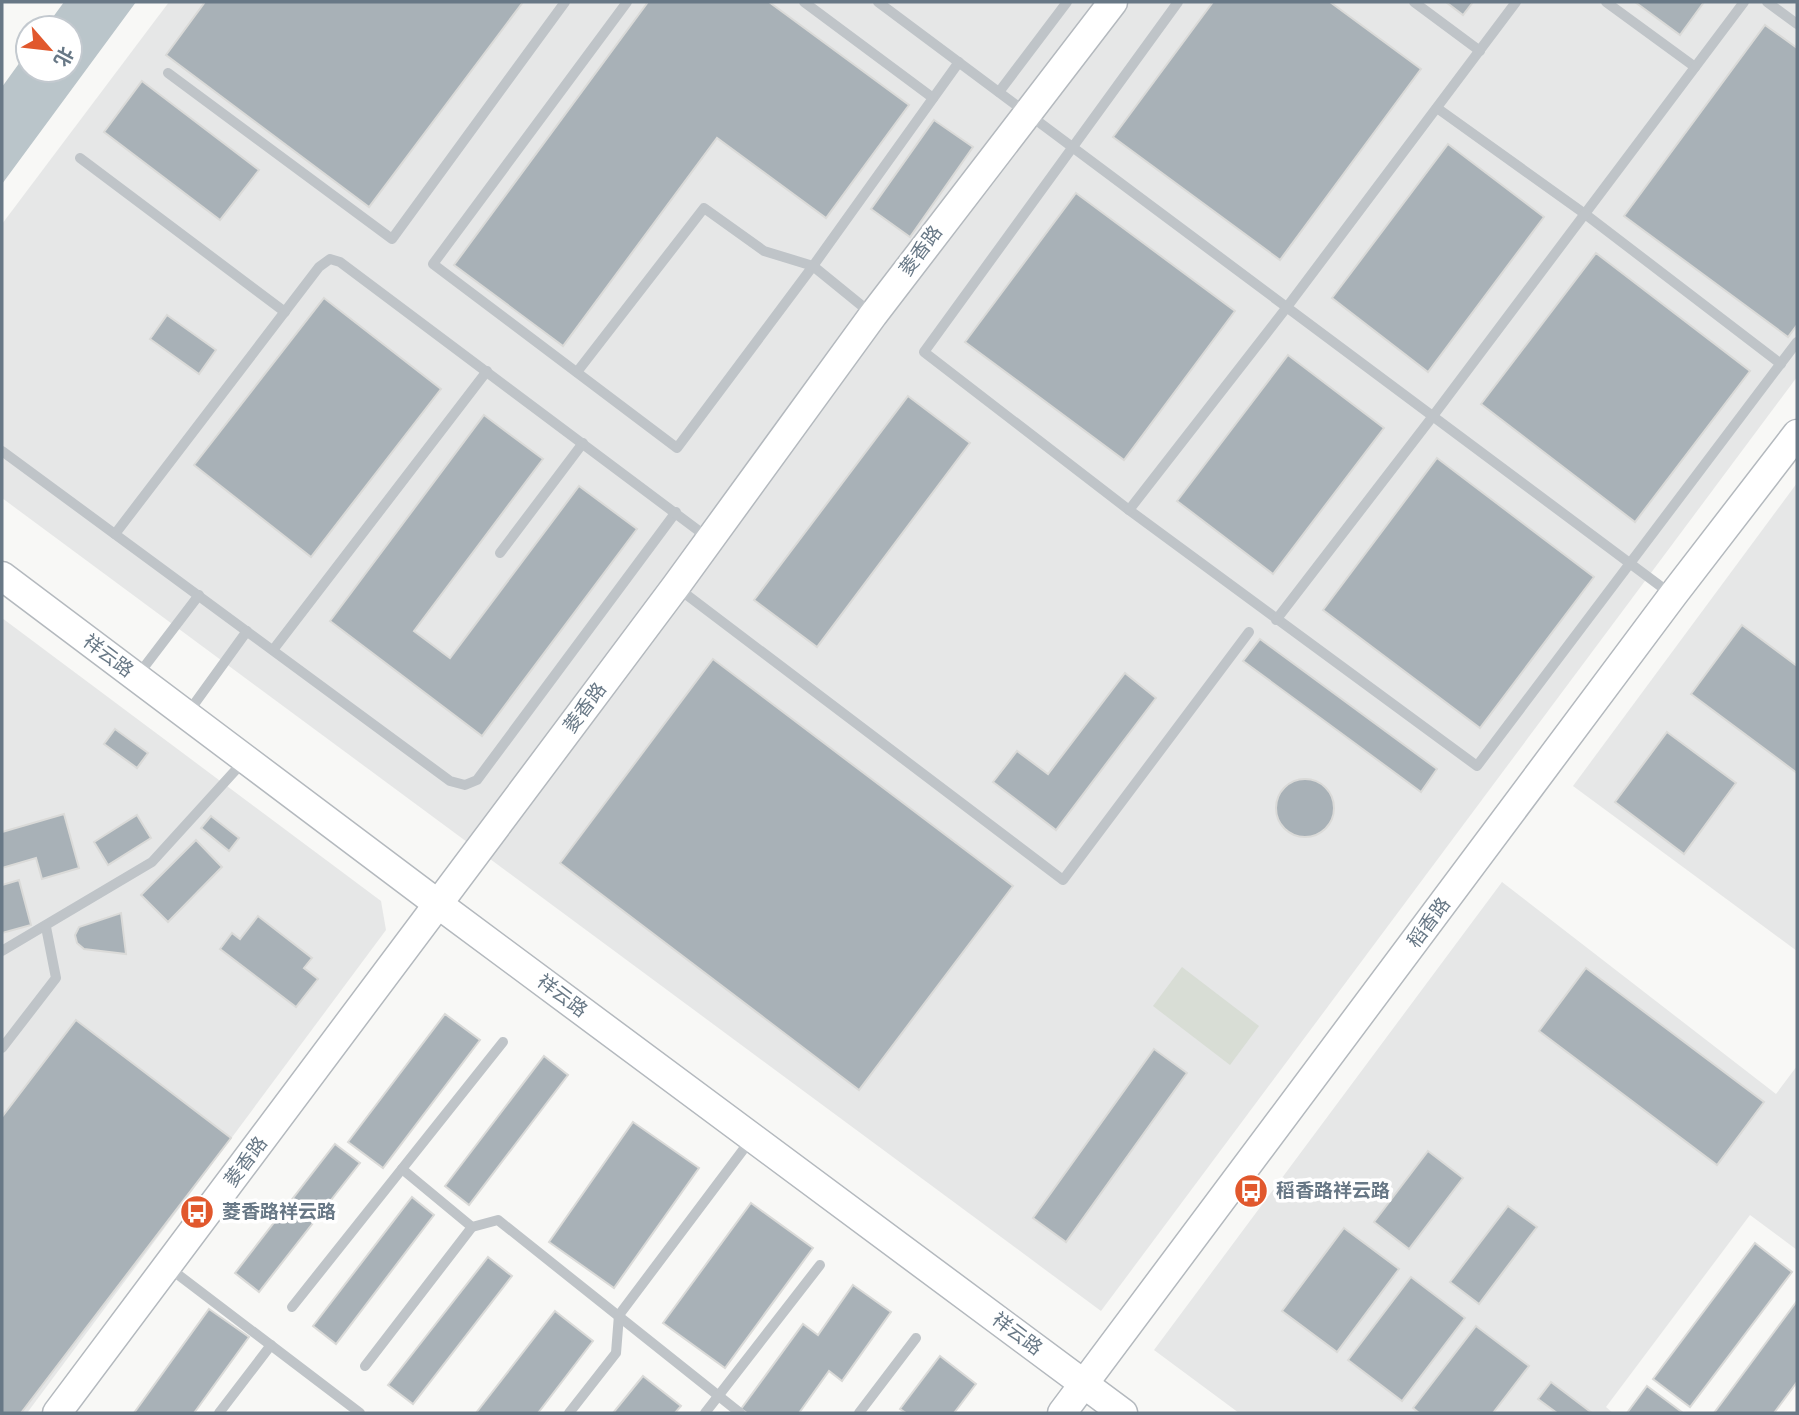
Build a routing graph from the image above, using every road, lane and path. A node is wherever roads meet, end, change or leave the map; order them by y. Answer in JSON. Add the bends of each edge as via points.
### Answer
{"nodes":[{"id":1,"x":565,"y":2,"type":"edge"},
{"id":2,"x":627,"y":2,"type":"edge"},
{"id":3,"x":804,"y":2,"type":"edge"},
{"id":4,"x":878,"y":2,"type":"edge"},
{"id":5,"x":1068,"y":2,"type":"edge"},
{"id":6,"x":1113,"y":2,"type":"edge"},
{"id":7,"x":1178,"y":2,"type":"edge"},
{"id":8,"x":1414,"y":2,"type":"edge"},
{"id":9,"x":1516,"y":2,"type":"edge"},
{"id":10,"x":1606,"y":2,"type":"edge"},
{"id":11,"x":1744,"y":2,"type":"edge"},
{"id":12,"x":1767,"y":2,"type":"edge"},
{"id":13,"x":1797,"y":24,"type":"edge"},
{"id":14,"x":1480,"y":51,"type":"junction"},
{"id":15,"x":959,"y":62,"type":"junction"},
{"id":16,"x":1695,"y":67,"type":"junction"},
{"id":17,"x":168,"y":73,"type":"dead end"},
{"id":18,"x":999,"y":92,"type":"junction"},
{"id":19,"x":933,"y":99,"type":"junction"},
{"id":20,"x":1437,"y":108,"type":"junction"},
{"id":21,"x":1027,"y":112,"type":"junction"},
{"id":22,"x":1073,"y":147,"type":"junction"},
{"id":23,"x":80,"y":158,"type":"dead end"},
{"id":24,"x":1585,"y":214,"type":"junction"},
{"id":25,"x":813,"y":266,"type":"junction"},
{"id":26,"x":1287,"y":307,"type":"junction"},
{"id":27,"x":285,"y":312,"type":"junction"},
{"id":28,"x":873,"y":314,"type":"junction"},
{"id":29,"x":1797,"y":342,"type":"edge"},
{"id":30,"x":1781,"y":364,"type":"junction"},
{"id":31,"x":487,"y":371,"type":"junction"},
{"id":32,"x":577,"y":372,"type":"junction"},
{"id":33,"x":1433,"y":416,"type":"junction"},
{"id":34,"x":1797,"y":434,"type":"edge"},
{"id":35,"x":583,"y":443,"type":"junction"},
{"id":36,"x":2,"y":451,"type":"edge"},
{"id":37,"x":1129,"y":510,"type":"junction"},
{"id":38,"x":676,"y":512,"type":"junction"},
{"id":39,"x":115,"y":534,"type":"junction"},
{"id":40,"x":710,"y":539,"type":"junction"},
{"id":41,"x":500,"y":553,"type":"dead end"},
{"id":42,"x":1629,"y":563,"type":"junction"},
{"id":43,"x":2,"y":576,"type":"edge"},
{"id":44,"x":676,"y":586,"type":"junction"},
{"id":45,"x":199,"y":595,"type":"junction"},
{"id":46,"x":1673,"y":596,"type":"junction"},
{"id":47,"x":1276,"y":620,"type":"junction"},
{"id":48,"x":247,"y":631,"type":"junction"},
{"id":49,"x":1249,"y":632,"type":"dead end"},
{"id":50,"x":273,"y":650,"type":"junction"},
{"id":51,"x":136,"y":677,"type":"junction"},
{"id":52,"x":187,"y":714,"type":"junction"},
{"id":53,"x":245,"y":759,"type":"junction"},
{"id":54,"x":439,"y":904,"type":"junction"},
{"id":55,"x":46,"y":927,"type":"junction"},
{"id":56,"x":2,"y":951,"type":"edge"},
{"id":57,"x":503,"y":1042,"type":"dead end"},
{"id":58,"x":2,"y":1048,"type":"edge"},
{"id":59,"x":753,"y":1138,"type":"junction"},
{"id":60,"x":402,"y":1169,"type":"junction"},
{"id":61,"x":472,"y":1227,"type":"junction"},
{"id":62,"x":820,"y":1265,"type":"dead end"},
{"id":63,"x":167,"y":1266,"type":"junction"},
{"id":64,"x":292,"y":1307,"type":"dead end"},
{"id":65,"x":619,"y":1315,"type":"junction"},
{"id":66,"x":916,"y":1338,"type":"dead end"},
{"id":67,"x":271,"y":1345,"type":"junction"},
{"id":68,"x":365,"y":1366,"type":"dead end"},
{"id":69,"x":1084,"y":1384,"type":"junction"},
{"id":70,"x":719,"y":1396,"type":"junction"},
{"id":71,"x":57,"y":1413,"type":"edge"},
{"id":72,"x":219,"y":1413,"type":"edge"},
{"id":73,"x":360,"y":1413,"type":"edge"},
{"id":74,"x":569,"y":1413,"type":"edge"},
{"id":75,"x":705,"y":1413,"type":"edge"},
{"id":76,"x":740,"y":1413,"type":"edge"},
{"id":77,"x":859,"y":1413,"type":"edge"},
{"id":78,"x":1062,"y":1413,"type":"edge"},
{"id":79,"x":1123,"y":1413,"type":"edge"}],
"edges":[{"from":1,"to":17,"type":"lane","via":[[392,239]]},
{"from":2,"to":32,"type":"lane","via":[[433,264]]},
{"from":3,"to":19,"type":"lane"},
{"from":4,"to":15,"type":"lane"},
{"from":5,"to":18,"type":"lane"},
{"from":6,"to":21,"type":"street","name":"菱香路"},
{"from":7,"to":22,"type":"lane"},
{"from":8,"to":14,"type":"lane"},
{"from":9,"to":14,"type":"lane"},
{"from":10,"to":16,"type":"lane"},
{"from":11,"to":16,"type":"lane"},
{"from":12,"to":13,"type":"lane"},
{"from":14,"to":20,"type":"lane"},
{"from":15,"to":18,"type":"lane"},
{"from":15,"to":19,"type":"lane"},
{"from":16,"to":24,"type":"lane"},
{"from":18,"to":21,"type":"lane"},
{"from":19,"to":25,"type":"lane"},
{"from":20,"to":24,"type":"lane"},
{"from":20,"to":26,"type":"lane"},
{"from":21,"to":22,"type":"lane"},
{"from":21,"to":28,"type":"street","name":"菱香路"},
{"from":22,"to":26,"type":"lane"},
{"from":22,"to":37,"type":"lane","via":[[924,352]]},
{"from":23,"to":27,"type":"lane"},
{"from":24,"to":30,"type":"lane"},
{"from":24,"to":33,"type":"lane"},
{"from":25,"to":28,"type":"lane"},
{"from":25,"to":32,"type":"lane","via":[[764,251],[704,208]]},
{"from":25,"to":32,"type":"lane","via":[[677,448]]},
{"from":26,"to":33,"type":"lane"},
{"from":26,"to":37,"type":"lane"},
{"from":27,"to":31,"type":"lane","via":[[319,267],[330,260],[340,262]]},
{"from":27,"to":39,"type":"lane"},
{"from":28,"to":40,"type":"street","name":"菱香路"},
{"from":29,"to":30,"type":"lane"},
{"from":30,"to":42,"type":"lane"},
{"from":31,"to":35,"type":"lane"},
{"from":31,"to":50,"type":"lane"},
{"from":33,"to":42,"type":"lane"},
{"from":33,"to":47,"type":"lane"},
{"from":34,"to":46,"type":"street","name":"稻香路"},
{"from":35,"to":38,"type":"lane"},
{"from":35,"to":41,"type":"lane"},
{"from":36,"to":39,"type":"lane"},
{"from":37,"to":47,"type":"lane"},
{"from":38,"to":40,"type":"lane"},
{"from":38,"to":50,"type":"lane","via":[[477,780],[465,785],[450,781]]},
{"from":39,"to":45,"type":"lane"},
{"from":40,"to":44,"type":"street","name":"菱香路"},
{"from":42,"to":46,"type":"lane"},
{"from":42,"to":47,"type":"lane","via":[[1477,766]]},
{"from":43,"to":51,"type":"street","name":"祥云路"},
{"from":44,"to":49,"type":"lane","via":[[1063,880]]},
{"from":44,"to":54,"type":"street","name":"菱香路"},
{"from":45,"to":48,"type":"lane"},
{"from":45,"to":51,"type":"lane"},
{"from":46,"to":69,"type":"street","name":"稻香路"},
{"from":48,"to":50,"type":"lane"},
{"from":48,"to":52,"type":"lane"},
{"from":51,"to":52,"type":"street","name":"祥云路"},
{"from":52,"to":53,"type":"street","name":"祥云路"},
{"from":53,"to":54,"type":"street","name":"祥云路"},
{"from":53,"to":55,"type":"lane","via":[[152,862]]},
{"from":54,"to":59,"type":"street","name":"祥云路"},
{"from":54,"to":63,"type":"street","name":"菱香路"},
{"from":55,"to":56,"type":"lane"},
{"from":55,"to":58,"type":"lane","via":[[56,978]]},
{"from":57,"to":60,"type":"lane"},
{"from":59,"to":65,"type":"lane"},
{"from":59,"to":69,"type":"street","name":"祥云路"},
{"from":60,"to":61,"type":"lane"},
{"from":60,"to":64,"type":"lane"},
{"from":61,"to":65,"type":"lane","via":[[498,1220]]},
{"from":61,"to":68,"type":"lane"},
{"from":62,"to":70,"type":"lane"},
{"from":63,"to":67,"type":"lane"},
{"from":63,"to":71,"type":"street","name":"菱香路"},
{"from":65,"to":70,"type":"lane"},
{"from":65,"to":74,"type":"lane","via":[[616,1353]]},
{"from":66,"to":77,"type":"lane"},
{"from":67,"to":72,"type":"lane"},
{"from":67,"to":73,"type":"lane"},
{"from":69,"to":78,"type":"street","name":"稻香路"},
{"from":69,"to":79,"type":"street","name":"祥云路"},
{"from":70,"to":75,"type":"lane"},
{"from":70,"to":76,"type":"lane"}]}
